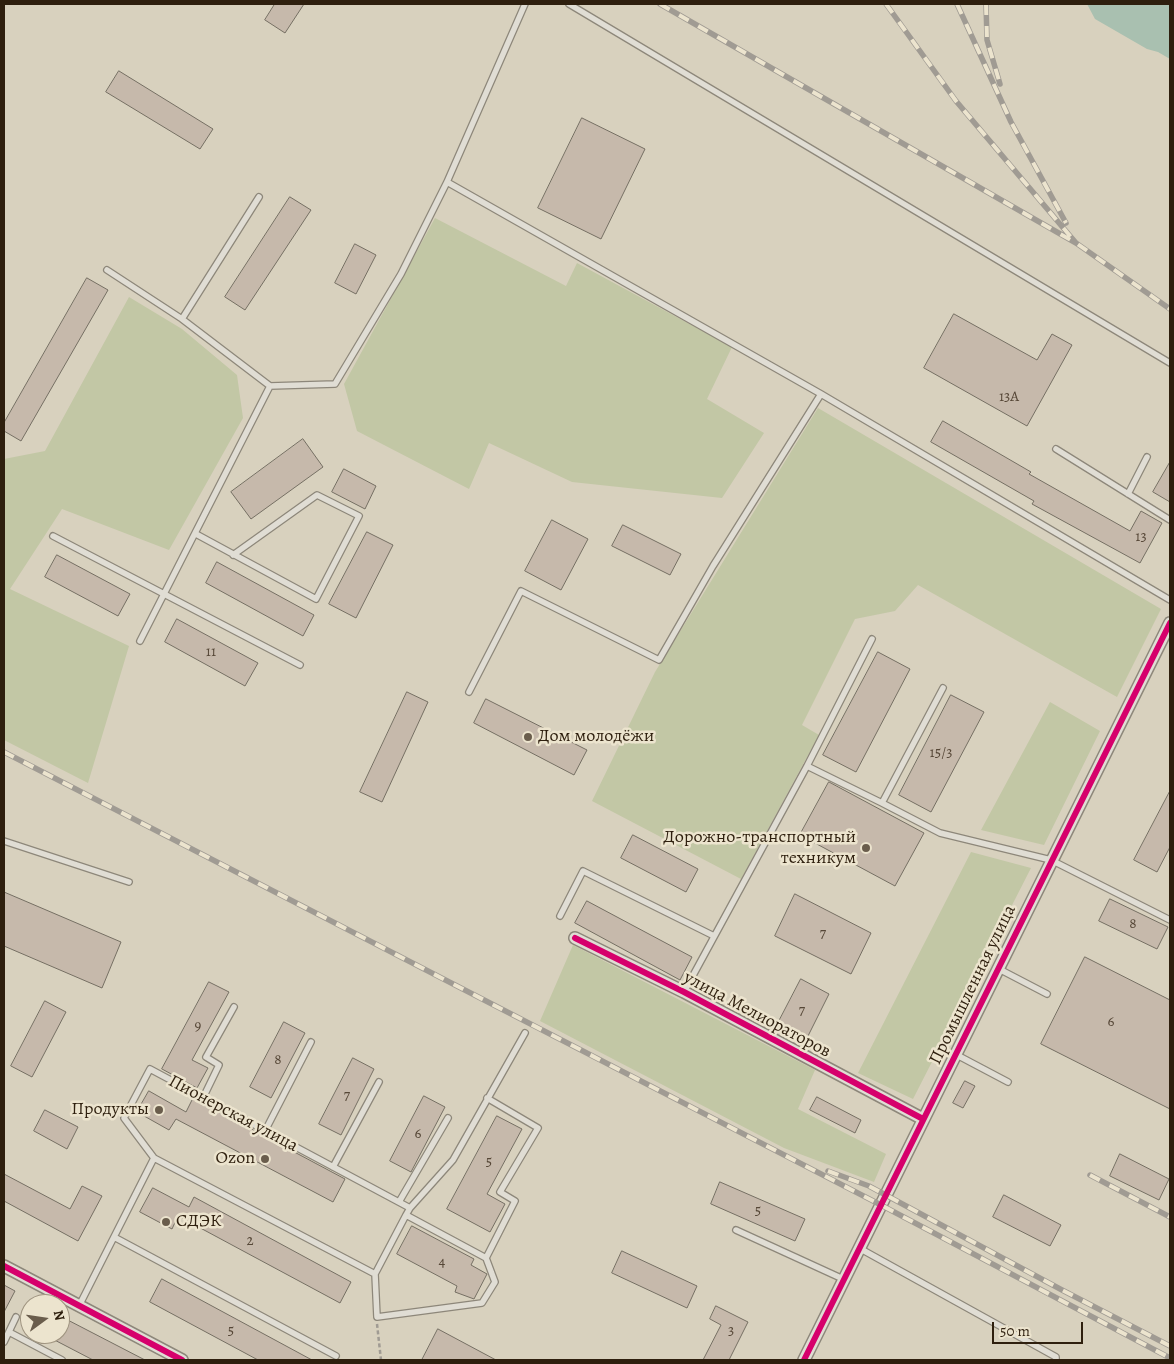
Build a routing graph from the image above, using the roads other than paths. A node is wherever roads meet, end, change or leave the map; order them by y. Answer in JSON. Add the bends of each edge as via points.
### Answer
{"nodes":[{"id":1,"x":525,"y":4,"type":"edge"},
{"id":2,"x":569,"y":4,"type":"edge"},
{"id":3,"x":447,"y":182,"type":"junction"},
{"id":4,"x":259,"y":197,"type":"dead end"},
{"id":5,"x":107,"y":270,"type":"dead end"},
{"id":6,"x":182,"y":319,"type":"junction"},
{"id":7,"x":1170,"y":363,"type":"edge"},
{"id":8,"x":270,"y":386,"type":"junction"},
{"id":9,"x":821,"y":394,"type":"junction"},
{"id":10,"x":1056,"y":449,"type":"dead end"},
{"id":11,"x":1147,"y":457,"type":"dead end"},
{"id":12,"x":1128,"y":494,"type":"junction"},
{"id":13,"x":1170,"y":520,"type":"edge"},
{"id":14,"x":196,"y":534,"type":"junction"},
{"id":15,"x":53,"y":536,"type":"dead end"},
{"id":16,"x":234,"y":555,"type":"junction"},
{"id":17,"x":164,"y":595,"type":"junction"},
{"id":18,"x":1170,"y":600,"type":"edge"},
{"id":19,"x":1170,"y":623,"type":"edge"},
{"id":20,"x":872,"y":639,"type":"dead end"},
{"id":21,"x":140,"y":641,"type":"dead end"},
{"id":22,"x":1166,"y":641,"type":"edge"},
{"id":23,"x":300,"y":665,"type":"dead end"},
{"id":24,"x":943,"y":688,"type":"dead end"},
{"id":25,"x":469,"y":692,"type":"dead end"},
{"id":26,"x":807,"y":766,"type":"junction"},
{"id":27,"x":882,"y":803,"type":"junction"},
{"id":28,"x":4,"y":841,"type":"edge"},
{"id":29,"x":1051,"y":860,"type":"junction"},
{"id":30,"x":129,"y":882,"type":"dead end"},
{"id":31,"x":560,"y":916,"type":"dead end"},
{"id":32,"x":1170,"y":920,"type":"edge"},
{"id":33,"x":714,"y":936,"type":"junction"},
{"id":34,"x":575,"y":938,"type":"dead end"},
{"id":35,"x":999,"y":969,"type":"junction"},
{"id":36,"x":684,"y":992,"type":"junction"},
{"id":37,"x":1047,"y":994,"type":"dead end"},
{"id":38,"x":234,"y":1007,"type":"dead end"},
{"id":39,"x":525,"y":1033,"type":"dead end"},
{"id":40,"x":311,"y":1042,"type":"dead end"},
{"id":41,"x":955,"y":1054,"type":"junction"},
{"id":42,"x":379,"y":1082,"type":"dead end"},
{"id":43,"x":1008,"y":1082,"type":"dead end"},
{"id":44,"x":203,"y":1098,"type":"junction"},
{"id":45,"x":487,"y":1098,"type":"junction"},
{"id":46,"x":448,"y":1118,"type":"dead end"},
{"id":47,"x":923,"y":1119,"type":"junction"},
{"id":48,"x":265,"y":1131,"type":"junction"},
{"id":49,"x":154,"y":1158,"type":"junction"},
{"id":50,"x":333,"y":1167,"type":"junction"},
{"id":51,"x":399,"y":1202,"type":"junction"},
{"id":52,"x":410,"y":1208,"type":"junction"},
{"id":53,"x":406,"y":1215,"type":"junction"},
{"id":54,"x":736,"y":1230,"type":"dead end"},
{"id":55,"x":114,"y":1238,"type":"junction"},
{"id":56,"x":859,"y":1248,"type":"junction"},
{"id":57,"x":486,"y":1258,"type":"junction"},
{"id":58,"x":4,"y":1266,"type":"edge"},
{"id":59,"x":375,"y":1274,"type":"junction"},
{"id":60,"x":843,"y":1279,"type":"junction"},
{"id":61,"x":79,"y":1306,"type":"junction"},
{"id":62,"x":16,"y":1317,"type":"dead end"},
{"id":63,"x":8,"y":1332,"type":"junction"},
{"id":64,"x":4,"y":1342,"type":"edge"},
{"id":65,"x":336,"y":1356,"type":"dead end"},
{"id":66,"x":62,"y":1360,"type":"edge"},
{"id":67,"x":182,"y":1360,"type":"edge"},
{"id":68,"x":804,"y":1360,"type":"edge"},
{"id":69,"x":1056,"y":1360,"type":"edge"}],
"edges":[{"from":1,"to":3,"type":"lane"},
{"from":2,"to":7,"type":"lane"},
{"from":3,"to":8,"type":"lane","via":[[401,274],[335,384]]},
{"from":3,"to":9,"type":"lane"},
{"from":4,"to":6,"type":"lane"},
{"from":5,"to":6,"type":"lane"},
{"from":6,"to":8,"type":"lane"},
{"from":8,"to":14,"type":"lane"},
{"from":9,"to":18,"type":"lane"},
{"from":9,"to":25,"type":"lane","via":[[713,566],[659,660],[521,591]]},
{"from":10,"to":12,"type":"lane"},
{"from":11,"to":12,"type":"lane"},
{"from":12,"to":13,"type":"lane"},
{"from":14,"to":16,"type":"lane"},
{"from":14,"to":17,"type":"lane"},
{"from":15,"to":17,"type":"lane"},
{"from":16,"to":16,"type":"lane","via":[[316,495],[359,516],[316,599]]},
{"from":17,"to":21,"type":"lane"},
{"from":17,"to":23,"type":"lane"},
{"from":19,"to":22,"type":"street","name":"Промышленная улица"},
{"from":20,"to":26,"type":"lane"},
{"from":22,"to":29,"type":"street","name":"Промышленная улица"},
{"from":24,"to":27,"type":"lane"},
{"from":26,"to":27,"type":"lane"},
{"from":26,"to":33,"type":"lane"},
{"from":27,"to":29,"type":"lane","via":[[940,833]]},
{"from":28,"to":30,"type":"lane"},
{"from":29,"to":32,"type":"lane"},
{"from":29,"to":35,"type":"street","name":"Промышленная улица"},
{"from":31,"to":33,"type":"lane","via":[[583,872]]},
{"from":33,"to":36,"type":"lane"},
{"from":34,"to":36,"type":"street","name":"улица Мелиораторов"},
{"from":35,"to":37,"type":"lane"},
{"from":35,"to":41,"type":"street","name":"Промышленная улица"},
{"from":36,"to":47,"type":"street","name":"улица Мелиораторов"},
{"from":38,"to":44,"type":"lane","via":[[206,1056],[219,1065]]},
{"from":39,"to":45,"type":"lane"},
{"from":40,"to":48,"type":"lane"},
{"from":41,"to":43,"type":"lane"},
{"from":41,"to":47,"type":"street","name":"Промышленная улица"},
{"from":42,"to":50,"type":"lane"},
{"from":44,"to":48,"type":"lane","name":"Пионерская улица"},
{"from":44,"to":49,"type":"lane","name":"Пионерская улица","via":[[150,1069],[124,1118]]},
{"from":45,"to":52,"type":"lane","via":[[452,1160]]},
{"from":45,"to":57,"type":"lane","via":[[538,1128],[500,1192],[515,1201]]},
{"from":46,"to":51,"type":"lane"},
{"from":47,"to":56,"type":"street","name":"Промышленная улица"},
{"from":48,"to":50,"type":"lane","name":"Пионерская улица"},
{"from":49,"to":55,"type":"lane"},
{"from":49,"to":59,"type":"lane"},
{"from":50,"to":51,"type":"lane","name":"Пионерская улица"},
{"from":51,"to":52,"type":"lane","name":"Пионерская улица"},
{"from":52,"to":53,"type":"lane"},
{"from":53,"to":57,"type":"lane"},
{"from":53,"to":59,"type":"lane"},
{"from":54,"to":60,"type":"lane"},
{"from":55,"to":61,"type":"lane"},
{"from":55,"to":65,"type":"lane"},
{"from":56,"to":60,"type":"street","name":"Промышленная улица"},
{"from":56,"to":69,"type":"lane","via":[[1056,1357]]},
{"from":57,"to":59,"type":"lane","via":[[495,1282],[482,1303],[377,1317]]},
{"from":58,"to":61,"type":"street"},
{"from":60,"to":68,"type":"street","name":"Промышленная улица"},
{"from":61,"to":67,"type":"street"},
{"from":62,"to":63,"type":"lane"},
{"from":63,"to":64,"type":"lane"},
{"from":63,"to":66,"type":"lane"}]}
